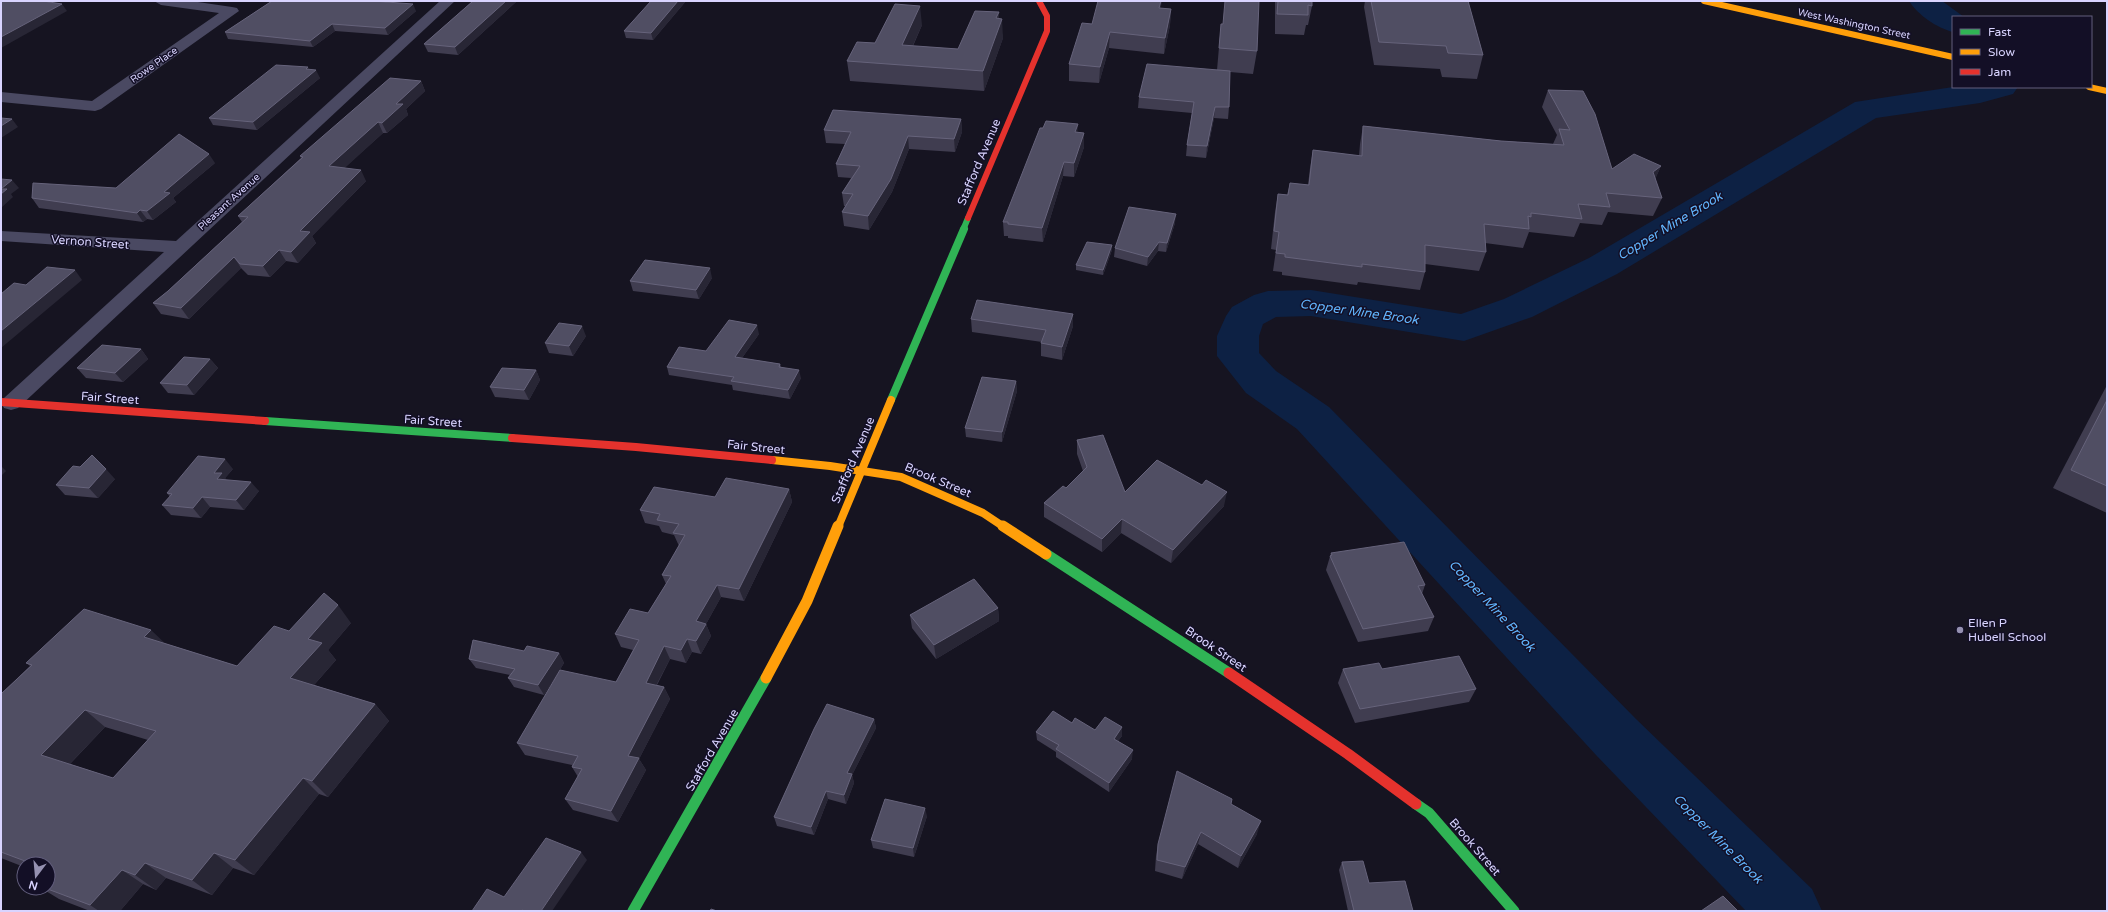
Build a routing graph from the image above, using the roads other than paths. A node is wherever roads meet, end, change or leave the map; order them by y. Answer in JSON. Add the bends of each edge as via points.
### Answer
{"nodes":[{"id":1,"x":169,"y":1,"type":"edge"},
{"id":2,"x":448,"y":1,"type":"edge"},
{"id":3,"x":1039,"y":1,"type":"edge"},
{"id":4,"x":1704,"y":1,"type":"edge"},
{"id":5,"x":1952,"y":57,"type":"edge"},
{"id":6,"x":2092,"y":87,"type":"edge"},
{"id":7,"x":2107,"y":91,"type":"edge"},
{"id":8,"x":1,"y":97,"type":"edge"},
{"id":9,"x":1,"y":236,"type":"edge"},
{"id":10,"x":179,"y":247,"type":"junction"},
{"id":11,"x":6,"y":403,"type":"edge"},
{"id":12,"x":863,"y":470,"type":"junction"},
{"id":13,"x":633,"y":911,"type":"edge"},
{"id":14,"x":1514,"y":911,"type":"edge"}],
"edges":[{"from":1,"to":8,"type":"street","name":"Rowe Place","via":[[232,11],[95,106]]},
{"from":2,"to":10,"type":"street","name":"Pleasant Avenue"},
{"from":3,"to":12,"type":"main road","name":"Stafford Avenue","via":[[1048,16],[1047,30]]},
{"from":4,"to":5,"type":"main road","name":"West Washington Street"},
{"from":6,"to":7,"type":"main road"},
{"from":9,"to":10,"type":"street","name":"Vernon Street"},
{"from":10,"to":11,"type":"street","name":"Pleasant Avenue"},
{"from":11,"to":12,"type":"main road","name":"Fair Street","via":[[636,447]]},
{"from":12,"to":13,"type":"main road","name":"Stafford Avenue","via":[[794,625],[754,701]]},
{"from":12,"to":14,"type":"main road","name":"Brook Street","via":[[901,477],[984,513],[1195,649],[1430,813]]}]}
